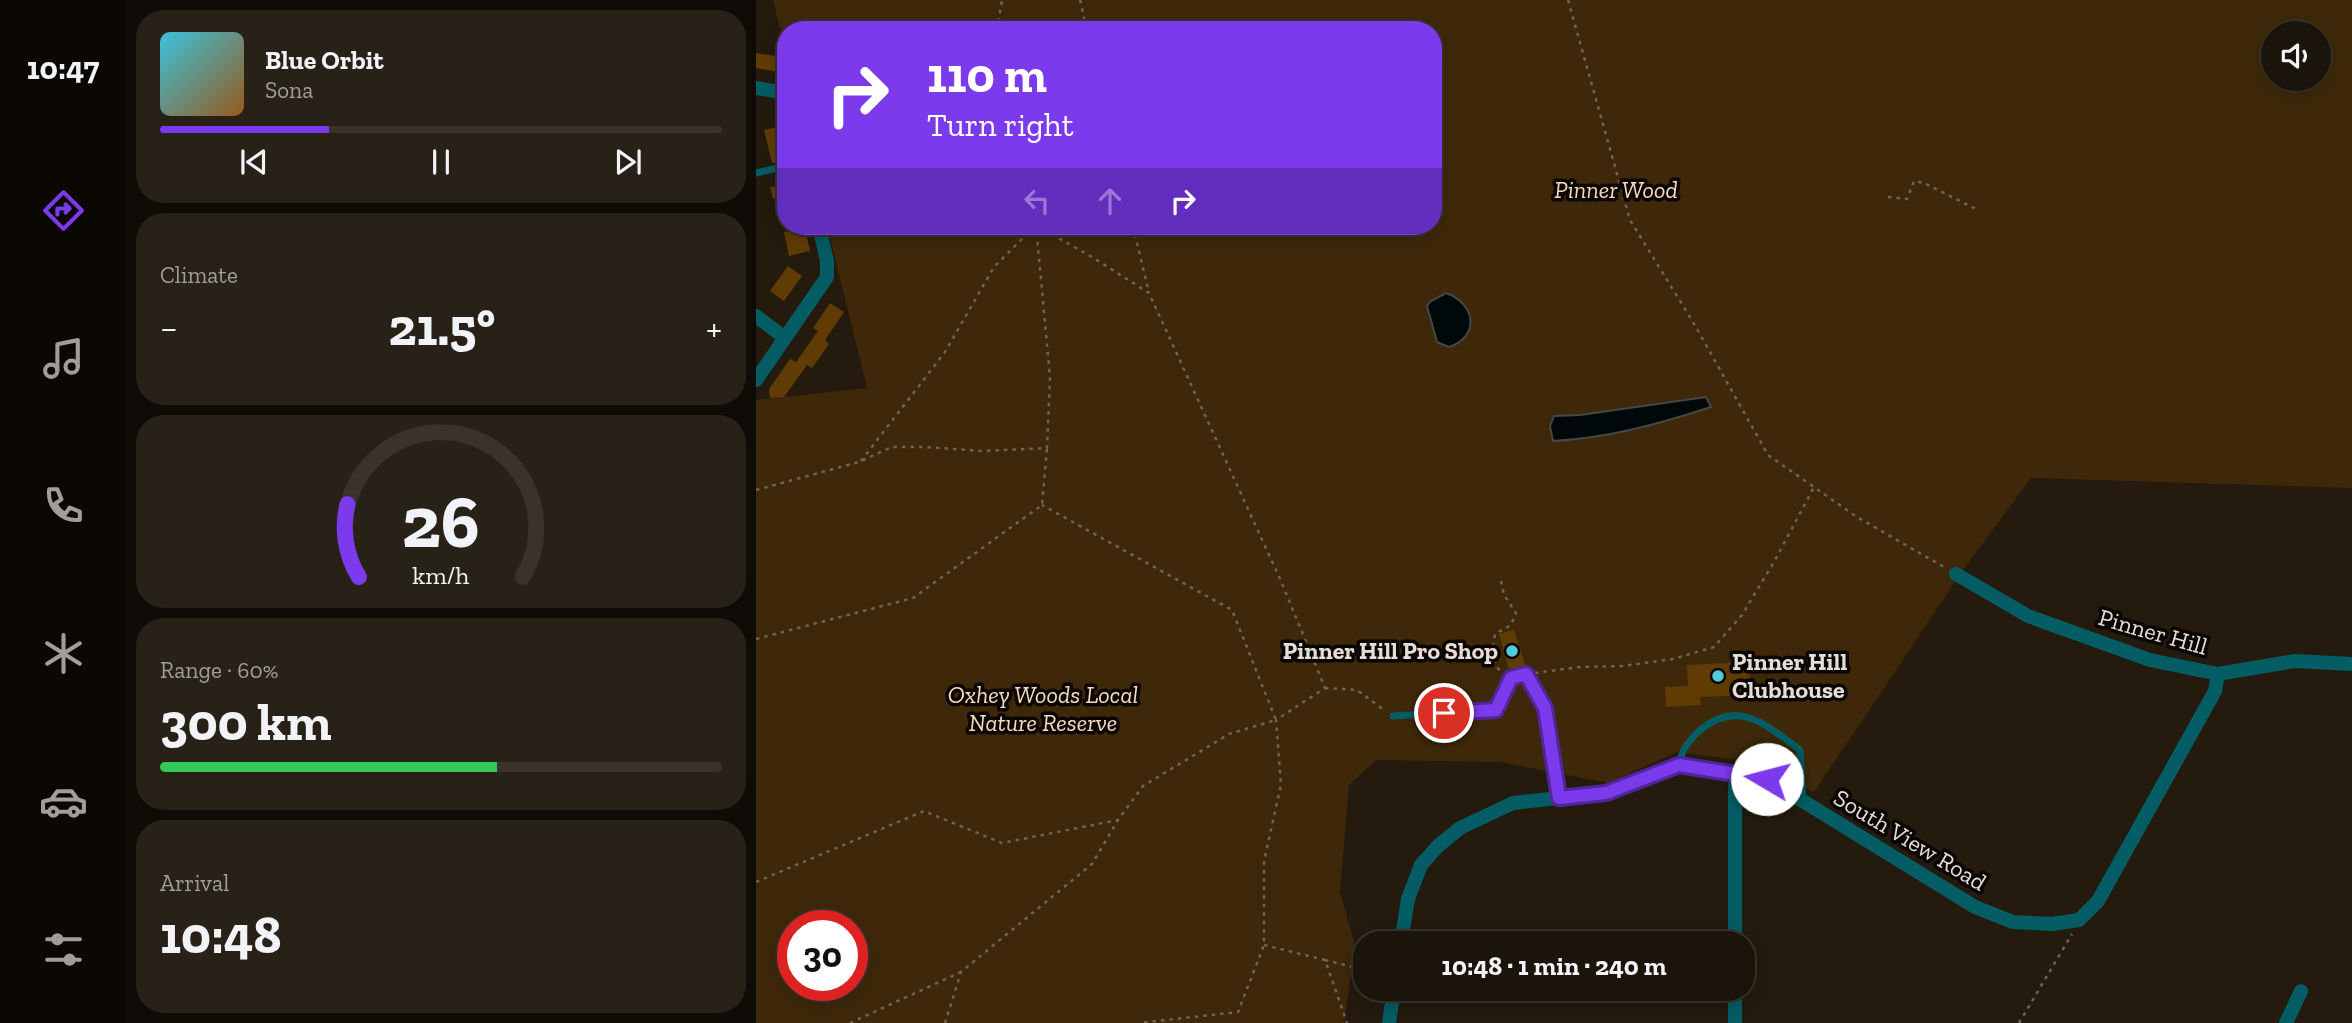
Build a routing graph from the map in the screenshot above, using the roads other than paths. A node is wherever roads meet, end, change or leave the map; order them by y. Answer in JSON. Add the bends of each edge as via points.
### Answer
{"nodes":[{"id":1,"x":756,"y":88,"type":"edge"},
{"id":2,"x":777,"y":92,"type":"edge"},
{"id":3,"x":777,"y":168,"type":"edge"},
{"id":4,"x":756,"y":173,"type":"edge"},
{"id":5,"x":821,"y":235,"type":"edge"},
{"id":6,"x":756,"y":316,"type":"edge"},
{"id":7,"x":785,"y":338,"type":"junction"},
{"id":8,"x":756,"y":380,"type":"edge"},
{"id":9,"x":1956,"y":573,"type":"road end"},
{"id":10,"x":2352,"y":664,"type":"edge"},
{"id":11,"x":2218,"y":674,"type":"junction"},
{"id":12,"x":1393,"y":716,"type":"road end"},
{"id":13,"x":1679,"y":765,"type":"junction"},
{"id":14,"x":1735,"y":775,"type":"junction"},
{"id":15,"x":1559,"y":798,"type":"junction"},
{"id":16,"x":1804,"y":803,"type":"junction"},
{"id":17,"x":1403,"y":931,"type":"edge"},
{"id":18,"x":1735,"y":931,"type":"edge"},
{"id":19,"x":2301,"y":991,"type":"dead end"},
{"id":20,"x":1392,"y":1001,"type":"edge"},
{"id":21,"x":1735,"y":1001,"type":"edge"},
{"id":22,"x":1389,"y":1023,"type":"edge"},
{"id":23,"x":1735,"y":1023,"type":"edge"},
{"id":24,"x":2286,"y":1023,"type":"edge"}],
"edges":[{"from":1,"to":2,"type":"street"},
{"from":3,"to":4,"type":"lane"},
{"from":5,"to":7,"type":"street","via":[[827,277]]},
{"from":6,"to":7,"type":"street"},
{"from":7,"to":8,"type":"street"},
{"from":9,"to":11,"type":"street","name":"Pinner Hill","via":[[2028,616],[2150,660]]},
{"from":10,"to":11,"type":"street","name":"Pinner Hill","via":[[2295,662]]},
{"from":11,"to":16,"type":"street","name":"South View Road","via":[[2215,691],[2098,901],[2080,920],[2012,922],[1975,907]]},
{"from":12,"to":15,"type":"lane","via":[[1496,710],[1511,678],[1526,674],[1545,708]]},
{"from":13,"to":14,"type":"street","name":"South View Road"},
{"from":13,"to":15,"type":"street","via":[[1606,793]]},
{"from":13,"to":16,"type":"lane","via":[[1681,753],[1703,728],[1718,719],[1746,715],[1800,750]]},
{"from":14,"to":16,"type":"street","name":"South View Road","via":[[1767,779]]},
{"from":14,"to":18,"type":"street"},
{"from":15,"to":17,"type":"street","via":[[1513,803],[1460,828],[1438,846],[1414,880]]},
{"from":19,"to":24,"type":"street"},
{"from":20,"to":22,"type":"street"},
{"from":21,"to":23,"type":"street"}]}
